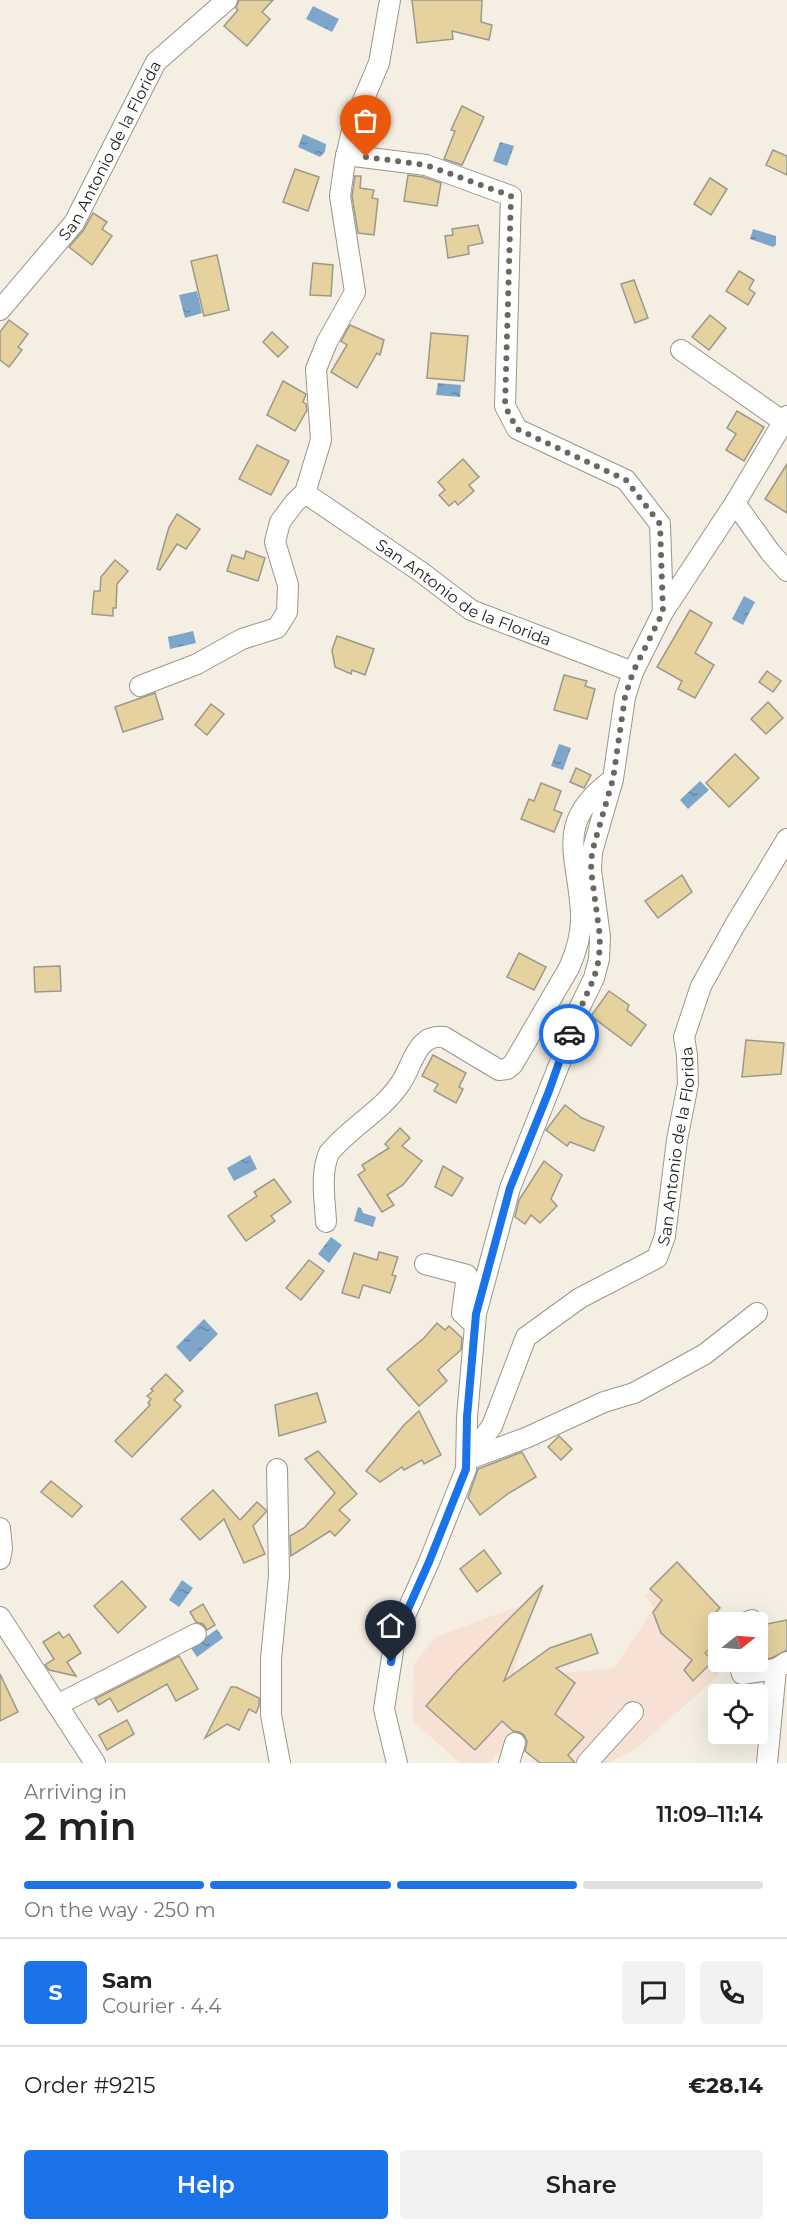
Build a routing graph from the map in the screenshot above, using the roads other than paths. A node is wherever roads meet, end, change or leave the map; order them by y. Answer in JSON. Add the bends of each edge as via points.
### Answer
{"nodes":[{"id":1,"x":227,"y":0,"type":"edge"},
{"id":2,"x":390,"y":0,"type":"edge"},
{"id":3,"x":346,"y":155,"type":"junction"},
{"id":4,"x":0,"y":310,"type":"edge"},
{"id":5,"x":681,"y":350,"type":"dead end"},
{"id":6,"x":786,"y":419,"type":"edge"},
{"id":7,"x":305,"y":493,"type":"junction"},
{"id":8,"x":735,"y":503,"type":"junction"},
{"id":9,"x":787,"y":571,"type":"edge"},
{"id":10,"x":663,"y":612,"type":"junction"},
{"id":11,"x":633,"y":672,"type":"junction"},
{"id":12,"x":140,"y":686,"type":"dead end"},
{"id":13,"x":613,"y":779,"type":"junction"},
{"id":14,"x":787,"y":839,"type":"edge"},
{"id":15,"x":326,"y":1222,"type":"dead end"},
{"id":16,"x":425,"y":1264,"type":"dead end"},
{"id":17,"x":757,"y":1312,"type":"dead end"},
{"id":18,"x":475,"y":1325,"type":"junction"},
{"id":19,"x":467,"y":1461,"type":"junction"},
{"id":20,"x":277,"y":1469,"type":"dead end"},
{"id":21,"x":0,"y":1528,"type":"edge"},
{"id":22,"x":0,"y":1559,"type":"edge"},
{"id":23,"x":0,"y":1617,"type":"edge"},
{"id":24,"x":196,"y":1634,"type":"dead end"},
{"id":25,"x":782,"y":1665,"type":"edge"},
{"id":26,"x":57,"y":1705,"type":"junction"},
{"id":27,"x":633,"y":1712,"type":"dead end"},
{"id":28,"x":515,"y":1743,"type":"dead end"},
{"id":29,"x":95,"y":1763,"type":"edge"},
{"id":30,"x":280,"y":1763,"type":"edge"},
{"id":31,"x":397,"y":1763,"type":"edge"},
{"id":32,"x":509,"y":1763,"type":"edge"},
{"id":33,"x":587,"y":1763,"type":"edge"},
{"id":34,"x":767,"y":1763,"type":"edge"}],
"edges":[{"from":1,"to":4,"type":"street","name":"San Antonio de la Florida","via":[[156,62],[74,223]]},
{"from":2,"to":3,"type":"street","via":[[379,63],[354,122]]},
{"from":3,"to":7,"type":"street","via":[[340,196],[355,292],[316,369],[321,440]]},
{"from":3,"to":10,"type":"street","via":[[426,165],[511,196],[505,406],[517,429],[626,480],[660,524]]},
{"from":5,"to":6,"type":"street"},
{"from":6,"to":8,"type":"street","name":"San Antonio de la Florida"},
{"from":7,"to":11,"type":"street","name":"San Antonio de la Florida","via":[[471,610]]},
{"from":7,"to":12,"type":"street","via":[[280,522],[275,542],[288,585],[287,612],[277,628],[242,639],[197,664]]},
{"from":8,"to":9,"type":"street"},
{"from":8,"to":10,"type":"street","name":"San Antonio de la Florida"},
{"from":10,"to":11,"type":"street","name":"San Antonio de la Florida"},
{"from":11,"to":13,"type":"street","name":"San Antonio de la Florida","via":[[625,697]]},
{"from":13,"to":15,"type":"street","via":[[597,790],[576,823],[573,861],[581,913],[576,952],[513,1064],[507,1070],[499,1070],[444,1037],[424,1041],[394,1094],[329,1153],[323,1174]]},
{"from":13,"to":18,"type":"street","name":"San Antonio de la Florida","via":[[591,870],[599,959],[510,1188]]},
{"from":14,"to":19,"type":"street","name":"San Antonio de la Florida","via":[[701,986],[684,1037],[688,1084],[665,1236],[657,1258],[580,1298],[526,1336],[492,1426]]},
{"from":16,"to":18,"type":"street","via":[[467,1275],[462,1313]]},
{"from":17,"to":19,"type":"street","via":[[705,1354],[634,1393]]},
{"from":18,"to":19,"type":"street","name":"San Antonio de la Florida"},
{"from":19,"to":31,"type":"street","name":"San Antonio de la Florida","via":[[395,1638],[384,1709]]},
{"from":20,"to":30,"type":"street","via":[[279,1576],[271,1659],[271,1714]]},
{"from":21,"to":22,"type":"street"},
{"from":23,"to":26,"type":"street"},
{"from":24,"to":26,"type":"street"},
{"from":25,"to":34,"type":"street"},
{"from":26,"to":29,"type":"street"},
{"from":27,"to":33,"type":"street"},
{"from":28,"to":32,"type":"street"}]}
